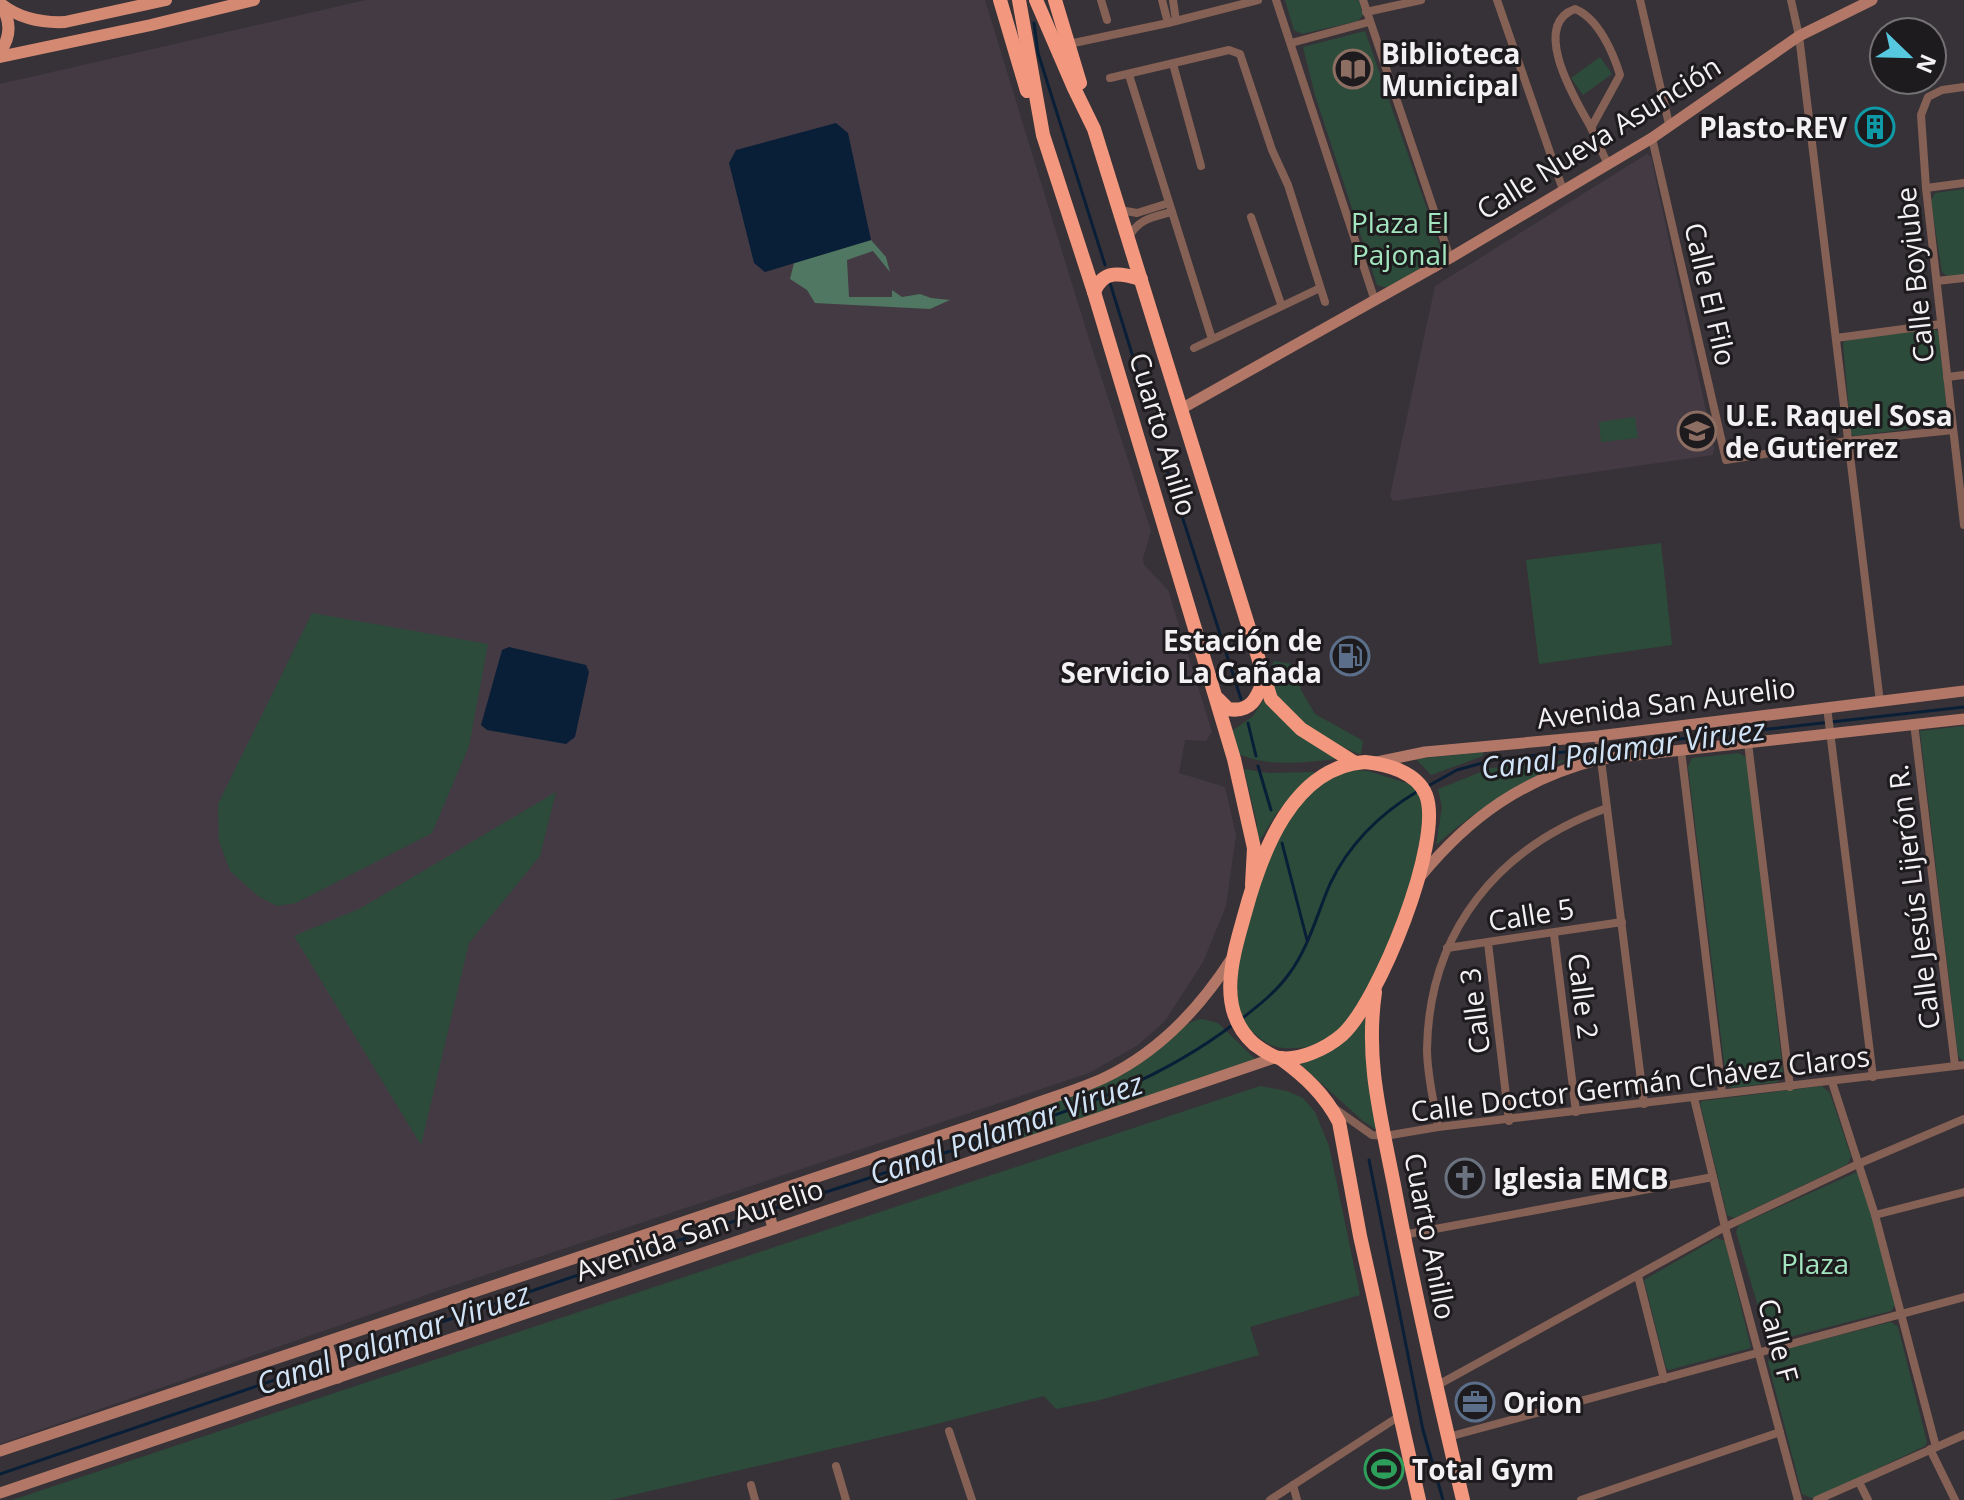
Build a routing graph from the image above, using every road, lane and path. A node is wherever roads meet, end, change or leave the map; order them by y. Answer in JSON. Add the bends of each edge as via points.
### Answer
{"nodes":[{"id":1,"x":166,"y":0,"type":"edge"},
{"id":2,"x":254,"y":0,"type":"edge"},
{"id":3,"x":1000,"y":0,"type":"edge"},
{"id":4,"x":1019,"y":0,"type":"edge"},
{"id":5,"x":1036,"y":0,"type":"edge"},
{"id":6,"x":1055,"y":0,"type":"edge"},
{"id":7,"x":1101,"y":0,"type":"edge"},
{"id":8,"x":1162,"y":0,"type":"edge"},
{"id":9,"x":1173,"y":0,"type":"edge"},
{"id":10,"x":1258,"y":0,"type":"edge"},
{"id":11,"x":1276,"y":0,"type":"edge"},
{"id":12,"x":1363,"y":0,"type":"edge"},
{"id":13,"x":1421,"y":0,"type":"edge"},
{"id":14,"x":1497,"y":0,"type":"edge"},
{"id":15,"x":1640,"y":0,"type":"edge"},
{"id":16,"x":1791,"y":0,"type":"edge"},
{"id":17,"x":1872,"y":0,"type":"edge"},
{"id":18,"x":0,"y":4,"type":"edge"},
{"id":19,"x":1366,"y":12,"type":"junction"},
{"id":20,"x":1107,"y":20,"type":"dead end"},
{"id":21,"x":1172,"y":22,"type":"junction"},
{"id":22,"x":1369,"y":22,"type":"junction"},
{"id":23,"x":1799,"y":36,"type":"junction"},
{"id":24,"x":1291,"y":43,"type":"junction"},
{"id":25,"x":1069,"y":44,"type":"junction"},
{"id":26,"x":0,"y":54,"type":"edge"},
{"id":27,"x":1173,"y":64,"type":"junction"},
{"id":28,"x":1129,"y":75,"type":"junction"},
{"id":29,"x":1110,"y":78,"type":"dead end"},
{"id":30,"x":1964,"y":87,"type":"edge"},
{"id":31,"x":1669,"y":124,"type":"junction"},
{"id":32,"x":1591,"y":128,"type":"junction"},
{"id":33,"x":1094,"y":129,"type":"junction"},
{"id":34,"x":1043,"y":135,"type":"junction"},
{"id":35,"x":1652,"y":138,"type":"junction"},
{"id":36,"x":1608,"y":164,"type":"junction"},
{"id":37,"x":1201,"y":166,"type":"dead end"},
{"id":38,"x":1964,"y":183,"type":"edge"},
{"id":39,"x":1926,"y":188,"type":"junction"},
{"id":40,"x":1563,"y":190,"type":"junction"},
{"id":41,"x":1118,"y":205,"type":"junction"},
{"id":42,"x":1171,"y":207,"type":"junction"},
{"id":43,"x":1251,"y":217,"type":"dead end"},
{"id":44,"x":1128,"y":239,"type":"junction"},
{"id":45,"x":1450,"y":258,"type":"junction"},
{"id":46,"x":1964,"y":278,"type":"edge"},
{"id":47,"x":1141,"y":279,"type":"junction"},
{"id":48,"x":1937,"y":281,"type":"junction"},
{"id":49,"x":1320,"y":288,"type":"junction"},
{"id":50,"x":1094,"y":292,"type":"junction"},
{"id":51,"x":1375,"y":301,"type":"junction"},
{"id":52,"x":1325,"y":302,"type":"dead end"},
{"id":53,"x":1281,"y":304,"type":"junction"},
{"id":54,"x":1941,"y":324,"type":"junction"},
{"id":55,"x":1836,"y":338,"type":"junction"},
{"id":56,"x":1212,"y":339,"type":"junction"},
{"id":57,"x":1194,"y":348,"type":"dead end"},
{"id":58,"x":1964,"y":375,"type":"edge"},
{"id":59,"x":1947,"y":377,"type":"junction"},
{"id":60,"x":1181,"y":409,"type":"junction"},
{"id":61,"x":1953,"y":430,"type":"junction"},
{"id":62,"x":1847,"y":441,"type":"junction"},
{"id":63,"x":1961,"y":468,"type":"edge"},
{"id":64,"x":1964,"y":525,"type":"edge"},
{"id":65,"x":1264,"y":680,"type":"junction"},
{"id":66,"x":1964,"y":691,"type":"edge"},
{"id":67,"x":1217,"y":697,"type":"junction"},
{"id":68,"x":1880,"y":702,"type":"junction"},
{"id":69,"x":1827,"y":710,"type":"junction"},
{"id":70,"x":1964,"y":719,"type":"edge"},
{"id":71,"x":1914,"y":723,"type":"junction"},
{"id":72,"x":1829,"y":731,"type":"junction"},
{"id":73,"x":1598,"y":738,"type":"junction"},
{"id":74,"x":1748,"y":743,"type":"junction"},
{"id":75,"x":1681,"y":750,"type":"junction"},
{"id":76,"x":1600,"y":757,"type":"junction"},
{"id":77,"x":1355,"y":763,"type":"junction"},
{"id":78,"x":1374,"y":763,"type":"junction"},
{"id":79,"x":1607,"y":808,"type":"junction"},
{"id":80,"x":1417,"y":880,"type":"junction"},
{"id":81,"x":1252,"y":885,"type":"junction"},
{"id":82,"x":1622,"y":922,"type":"junction"},
{"id":83,"x":1554,"y":934,"type":"junction"},
{"id":84,"x":1488,"y":943,"type":"junction"},
{"id":85,"x":1447,"y":948,"type":"junction"},
{"id":86,"x":1233,"y":955,"type":"junction"},
{"id":87,"x":1377,"y":980,"type":"junction"},
{"id":88,"x":1279,"y":1058,"type":"junction"},
{"id":89,"x":1960,"y":1066,"type":"edge"},
{"id":90,"x":1873,"y":1077,"type":"junction"},
{"id":91,"x":1832,"y":1082,"type":"junction"},
{"id":92,"x":1790,"y":1087,"type":"junction"},
{"id":93,"x":1722,"y":1092,"type":"junction"},
{"id":94,"x":1694,"y":1098,"type":"junction"},
{"id":95,"x":1644,"y":1104,"type":"junction"},
{"id":96,"x":1330,"y":1105,"type":"junction"},
{"id":97,"x":1576,"y":1112,"type":"junction"},
{"id":98,"x":1964,"y":1119,"type":"edge"},
{"id":99,"x":1509,"y":1121,"type":"junction"},
{"id":100,"x":1438,"y":1127,"type":"junction"},
{"id":101,"x":1385,"y":1136,"type":"junction"},
{"id":102,"x":1858,"y":1164,"type":"junction"},
{"id":103,"x":1713,"y":1177,"type":"junction"},
{"id":104,"x":1964,"y":1192,"type":"edge"},
{"id":105,"x":765,"y":1199,"type":"junction"},
{"id":106,"x":1875,"y":1215,"type":"junction"},
{"id":107,"x":772,"y":1224,"type":"junction"},
{"id":108,"x":1725,"y":1227,"type":"junction"},
{"id":109,"x":1403,"y":1235,"type":"junction"},
{"id":110,"x":1638,"y":1276,"type":"junction"},
{"id":111,"x":1964,"y":1297,"type":"edge"},
{"id":112,"x":1900,"y":1315,"type":"junction"},
{"id":113,"x":328,"y":1347,"type":"junction"},
{"id":114,"x":1760,"y":1351,"type":"junction"},
{"id":115,"x":337,"y":1374,"type":"junction"},
{"id":116,"x":1664,"y":1379,"type":"junction"},
{"id":117,"x":1435,"y":1387,"type":"junction"},
{"id":118,"x":1398,"y":1417,"type":"junction"},
{"id":119,"x":949,"y":1431,"type":"dead end"},
{"id":120,"x":1780,"y":1432,"type":"junction"},
{"id":121,"x":1964,"y":1435,"type":"edge"},
{"id":122,"x":1448,"y":1437,"type":"junction"},
{"id":123,"x":1933,"y":1448,"type":"junction"},
{"id":124,"x":0,"y":1451,"type":"edge"},
{"id":125,"x":836,"y":1466,"type":"dead end"},
{"id":126,"x":1859,"y":1482,"type":"junction"},
{"id":127,"x":751,"y":1485,"type":"dead end"},
{"id":128,"x":1293,"y":1485,"type":"junction"},
{"id":129,"x":0,"y":1493,"type":"edge"},
{"id":130,"x":1458,"y":1496,"type":"edge"},
{"id":131,"x":755,"y":1500,"type":"edge"},
{"id":132,"x":846,"y":1500,"type":"edge"},
{"id":133,"x":972,"y":1500,"type":"edge"},
{"id":134,"x":1270,"y":1500,"type":"edge"},
{"id":135,"x":1297,"y":1500,"type":"edge"},
{"id":136,"x":1419,"y":1500,"type":"edge"},
{"id":137,"x":1581,"y":1500,"type":"edge"},
{"id":138,"x":1798,"y":1500,"type":"edge"},
{"id":139,"x":1817,"y":1500,"type":"edge"},
{"id":140,"x":1868,"y":1500,"type":"edge"},
{"id":141,"x":1955,"y":1500,"type":"edge"}],
"edges":[{"from":1,"to":18,"type":"main road","via":[[57,23],[20,16]]},
{"from":2,"to":26,"type":"main road"},
{"from":3,"to":34,"type":"highway"},
{"from":4,"to":34,"type":"highway","name":"Cuarto Anillo"},
{"from":5,"to":33,"type":"highway","name":"Cuarto Anillo"},
{"from":6,"to":25,"type":"highway"},
{"from":7,"to":20,"type":"street"},
{"from":8,"to":21,"type":"street"},
{"from":9,"to":21,"type":"street"},
{"from":10,"to":21,"type":"street"},
{"from":11,"to":24,"type":"street"},
{"from":12,"to":19,"type":"street"},
{"from":13,"to":19,"type":"street"},
{"from":14,"to":40,"type":"street"},
{"from":15,"to":31,"type":"street"},
{"from":16,"to":23,"type":"street"},
{"from":17,"to":23,"type":"main road","name":"Calle Nueva Asunción"},
{"from":18,"to":26,"type":"main road","via":[[9,25]]},
{"from":19,"to":22,"type":"street"},
{"from":21,"to":25,"type":"street"},
{"from":22,"to":24,"type":"street"},
{"from":22,"to":45,"type":"street"},
{"from":23,"to":31,"type":"main road","name":"Calle Nueva Asunción"},
{"from":23,"to":55,"type":"street"},
{"from":24,"to":51,"type":"street"},
{"from":25,"to":33,"type":"highway"},
{"from":27,"to":28,"type":"street"},
{"from":27,"to":37,"type":"street"},
{"from":27,"to":49,"type":"street","via":[[1229,50],[1240,54]]},
{"from":28,"to":29,"type":"street"},
{"from":28,"to":42,"type":"street"},
{"from":30,"to":39,"type":"street","name":"Calle Boyiube","via":[[1934,93],[1924,103]]},
{"from":31,"to":35,"type":"main road","name":"Calle Nueva Asunción"},
{"from":32,"to":32,"type":"street","via":[[1564,79],[1559,57],[1558,23],[1575,9],[1594,24],[1620,75]]},
{"from":32,"to":36,"type":"street"},
{"from":33,"to":41,"type":"highway","name":"Cuarto Anillo"},
{"from":34,"to":50,"type":"highway","name":"Cuarto Anillo"},
{"from":35,"to":36,"type":"main road","name":"Calle Nueva Asunción"},
{"from":35,"to":62,"type":"street","name":"Calle El Filo","via":[[1726,460]]},
{"from":36,"to":40,"type":"main road","name":"Calle Nueva Asunción"},
{"from":38,"to":39,"type":"street"},
{"from":39,"to":48,"type":"street","name":"Calle Boyiube"},
{"from":40,"to":45,"type":"main road","name":"Calle Nueva Asunción"},
{"from":41,"to":42,"type":"street","via":[[1129,213]]},
{"from":41,"to":44,"type":"highway","name":"Cuarto Anillo"},
{"from":42,"to":44,"type":"street","via":[[1140,221]]},
{"from":42,"to":56,"type":"street"},
{"from":43,"to":53,"type":"street"},
{"from":44,"to":47,"type":"highway","name":"Cuarto Anillo"},
{"from":45,"to":51,"type":"main road","name":"Calle Nueva Asunción"},
{"from":46,"to":48,"type":"street"},
{"from":47,"to":50,"type":"highway","via":[[1105,276]]},
{"from":47,"to":60,"type":"highway","name":"Cuarto Anillo"},
{"from":48,"to":54,"type":"street","name":"Calle Boyiube"},
{"from":49,"to":52,"type":"street"},
{"from":49,"to":53,"type":"street"},
{"from":50,"to":67,"type":"highway","name":"Cuarto Anillo"},
{"from":51,"to":60,"type":"main road","name":"Calle Nueva Asunción"},
{"from":53,"to":56,"type":"street"},
{"from":54,"to":55,"type":"street"},
{"from":54,"to":59,"type":"street","name":"Calle Boyiube"},
{"from":55,"to":62,"type":"street"},
{"from":56,"to":57,"type":"street"},
{"from":58,"to":59,"type":"street"},
{"from":59,"to":61,"type":"street","name":"Calle Boyiube"},
{"from":60,"to":65,"type":"highway","name":"Cuarto Anillo"},
{"from":61,"to":62,"type":"street"},
{"from":61,"to":63,"type":"street","name":"Calle Boyiube"},
{"from":62,"to":68,"type":"street"},
{"from":63,"to":64,"type":"street","name":"Calle Boyiube"},
{"from":65,"to":67,"type":"highway","via":[[1257,698],[1244,709],[1228,709]]},
{"from":65,"to":77,"type":"highway","name":"Cuarto Anillo","via":[[1285,715]]},
{"from":66,"to":68,"type":"main road","name":"Avenida San Aurelio"},
{"from":67,"to":81,"type":"highway","name":"Cuarto Anillo","via":[[1248,814],[1254,848]]},
{"from":68,"to":69,"type":"main road","name":"Avenida San Aurelio"},
{"from":69,"to":72,"type":"street"},
{"from":69,"to":73,"type":"main road","name":"Avenida San Aurelio"},
{"from":70,"to":71,"type":"main road","name":"Avenida San Aurelio"},
{"from":71,"to":72,"type":"main road","name":"Avenida San Aurelio"},
{"from":71,"to":89,"type":"street","name":"Calle Jesús Lijerón R."},
{"from":72,"to":74,"type":"main road","name":"Avenida San Aurelio"},
{"from":72,"to":90,"type":"street"},
{"from":73,"to":76,"type":"street"},
{"from":73,"to":78,"type":"main road","name":"Avenida San Aurelio","via":[[1425,752]]},
{"from":74,"to":75,"type":"main road","name":"Avenida San Aurelio"},
{"from":74,"to":92,"type":"street"},
{"from":75,"to":76,"type":"main road","name":"Avenida San Aurelio"},
{"from":75,"to":93,"type":"street"},
{"from":76,"to":79,"type":"street"},
{"from":76,"to":80,"type":"main road","name":"Avenida San Aurelio","via":[[1495,804],[1451,840]]},
{"from":77,"to":78,"type":"highway"},
{"from":77,"to":81,"type":"highway","via":[[1331,771],[1297,800],[1270,841]]},
{"from":78,"to":80,"type":"highway","via":[[1412,778],[1428,803]]},
{"from":79,"to":82,"type":"street"},
{"from":79,"to":85,"type":"street","via":[[1557,829],[1512,861],[1475,901]]},
{"from":80,"to":87,"type":"highway"},
{"from":81,"to":86,"type":"highway"},
{"from":82,"to":83,"type":"street","name":"Calle 5"},
{"from":82,"to":95,"type":"street"},
{"from":83,"to":84,"type":"street","name":"Calle 5"},
{"from":83,"to":97,"type":"street","name":"Calle 2"},
{"from":84,"to":85,"type":"street","name":"Calle 5"},
{"from":84,"to":99,"type":"street","name":"Calle 3"},
{"from":85,"to":100,"type":"street","via":[[1431,998],[1427,1052]]},
{"from":86,"to":88,"type":"highway","via":[[1231,998],[1239,1026],[1258,1047]]},
{"from":86,"to":105,"type":"main road","name":"Avenida San Aurelio","via":[[1191,1014],[1152,1049],[1105,1077]]},
{"from":87,"to":88,"type":"highway","via":[[1342,1035],[1308,1054]]},
{"from":87,"to":101,"type":"highway","name":"Cuarto Anillo","via":[[1372,1075]]},
{"from":88,"to":96,"type":"highway"},
{"from":88,"to":107,"type":"main road","name":"Avenida San Aurelio"},
{"from":89,"to":90,"type":"street","name":"Calle Doctor Germán Chávez Claros"},
{"from":90,"to":91,"type":"street","name":"Calle Doctor Germán Chávez Claros"},
{"from":91,"to":92,"type":"street","name":"Calle Doctor Germán Chávez Claros"},
{"from":91,"to":102,"type":"street"},
{"from":92,"to":93,"type":"street","name":"Calle Doctor Germán Chávez Claros"},
{"from":93,"to":94,"type":"street","name":"Calle Doctor Germán Chávez Claros"},
{"from":94,"to":95,"type":"street","name":"Calle Doctor Germán Chávez Claros"},
{"from":94,"to":103,"type":"street","name":"Calle F"},
{"from":95,"to":97,"type":"street","name":"Calle Doctor Germán Chávez Claros"},
{"from":96,"to":101,"type":"street","name":"Calle Doctor Germán Chávez Claros","via":[[1372,1135]]},
{"from":96,"to":118,"type":"highway","via":[[1342,1138]]},
{"from":97,"to":99,"type":"street","name":"Calle Doctor Germán Chávez Claros"},
{"from":98,"to":102,"type":"street"},
{"from":99,"to":100,"type":"street","name":"Calle Doctor Germán Chávez Claros"},
{"from":100,"to":101,"type":"street","name":"Calle Doctor Germán Chávez Claros"},
{"from":101,"to":109,"type":"highway","name":"Cuarto Anillo"},
{"from":102,"to":106,"type":"street"},
{"from":102,"to":108,"type":"street"},
{"from":103,"to":108,"type":"street","name":"Calle F"},
{"from":103,"to":109,"type":"street"},
{"from":104,"to":106,"type":"street"},
{"from":105,"to":107,"type":"main road"},
{"from":105,"to":113,"type":"main road","name":"Avenida San Aurelio"},
{"from":106,"to":112,"type":"street"},
{"from":107,"to":115,"type":"main road","name":"Avenida San Aurelio"},
{"from":108,"to":110,"type":"street"},
{"from":108,"to":114,"type":"street","name":"Calle F"},
{"from":109,"to":117,"type":"highway","name":"Cuarto Anillo"},
{"from":110,"to":116,"type":"street"},
{"from":110,"to":117,"type":"street"},
{"from":111,"to":112,"type":"street"},
{"from":112,"to":114,"type":"street"},
{"from":112,"to":123,"type":"street"},
{"from":113,"to":115,"type":"main road"},
{"from":113,"to":124,"type":"main road","name":"Avenida San Aurelio"},
{"from":114,"to":116,"type":"street"},
{"from":114,"to":120,"type":"street","name":"Calle F"},
{"from":115,"to":129,"type":"main road","name":"Avenida San Aurelio"},
{"from":116,"to":122,"type":"street"},
{"from":117,"to":122,"type":"highway","name":"Cuarto Anillo"},
{"from":118,"to":128,"type":"street"},
{"from":118,"to":136,"type":"highway"},
{"from":119,"to":133,"type":"street"},
{"from":120,"to":137,"type":"street"},
{"from":120,"to":138,"type":"street","name":"Calle F"},
{"from":121,"to":123,"type":"street"},
{"from":122,"to":130,"type":"highway","name":"Cuarto Anillo"},
{"from":123,"to":126,"type":"street"},
{"from":123,"to":141,"type":"street"},
{"from":125,"to":132,"type":"street"},
{"from":126,"to":139,"type":"street"},
{"from":126,"to":140,"type":"street"},
{"from":127,"to":131,"type":"street"},
{"from":128,"to":134,"type":"street"},
{"from":128,"to":135,"type":"street"}]}
